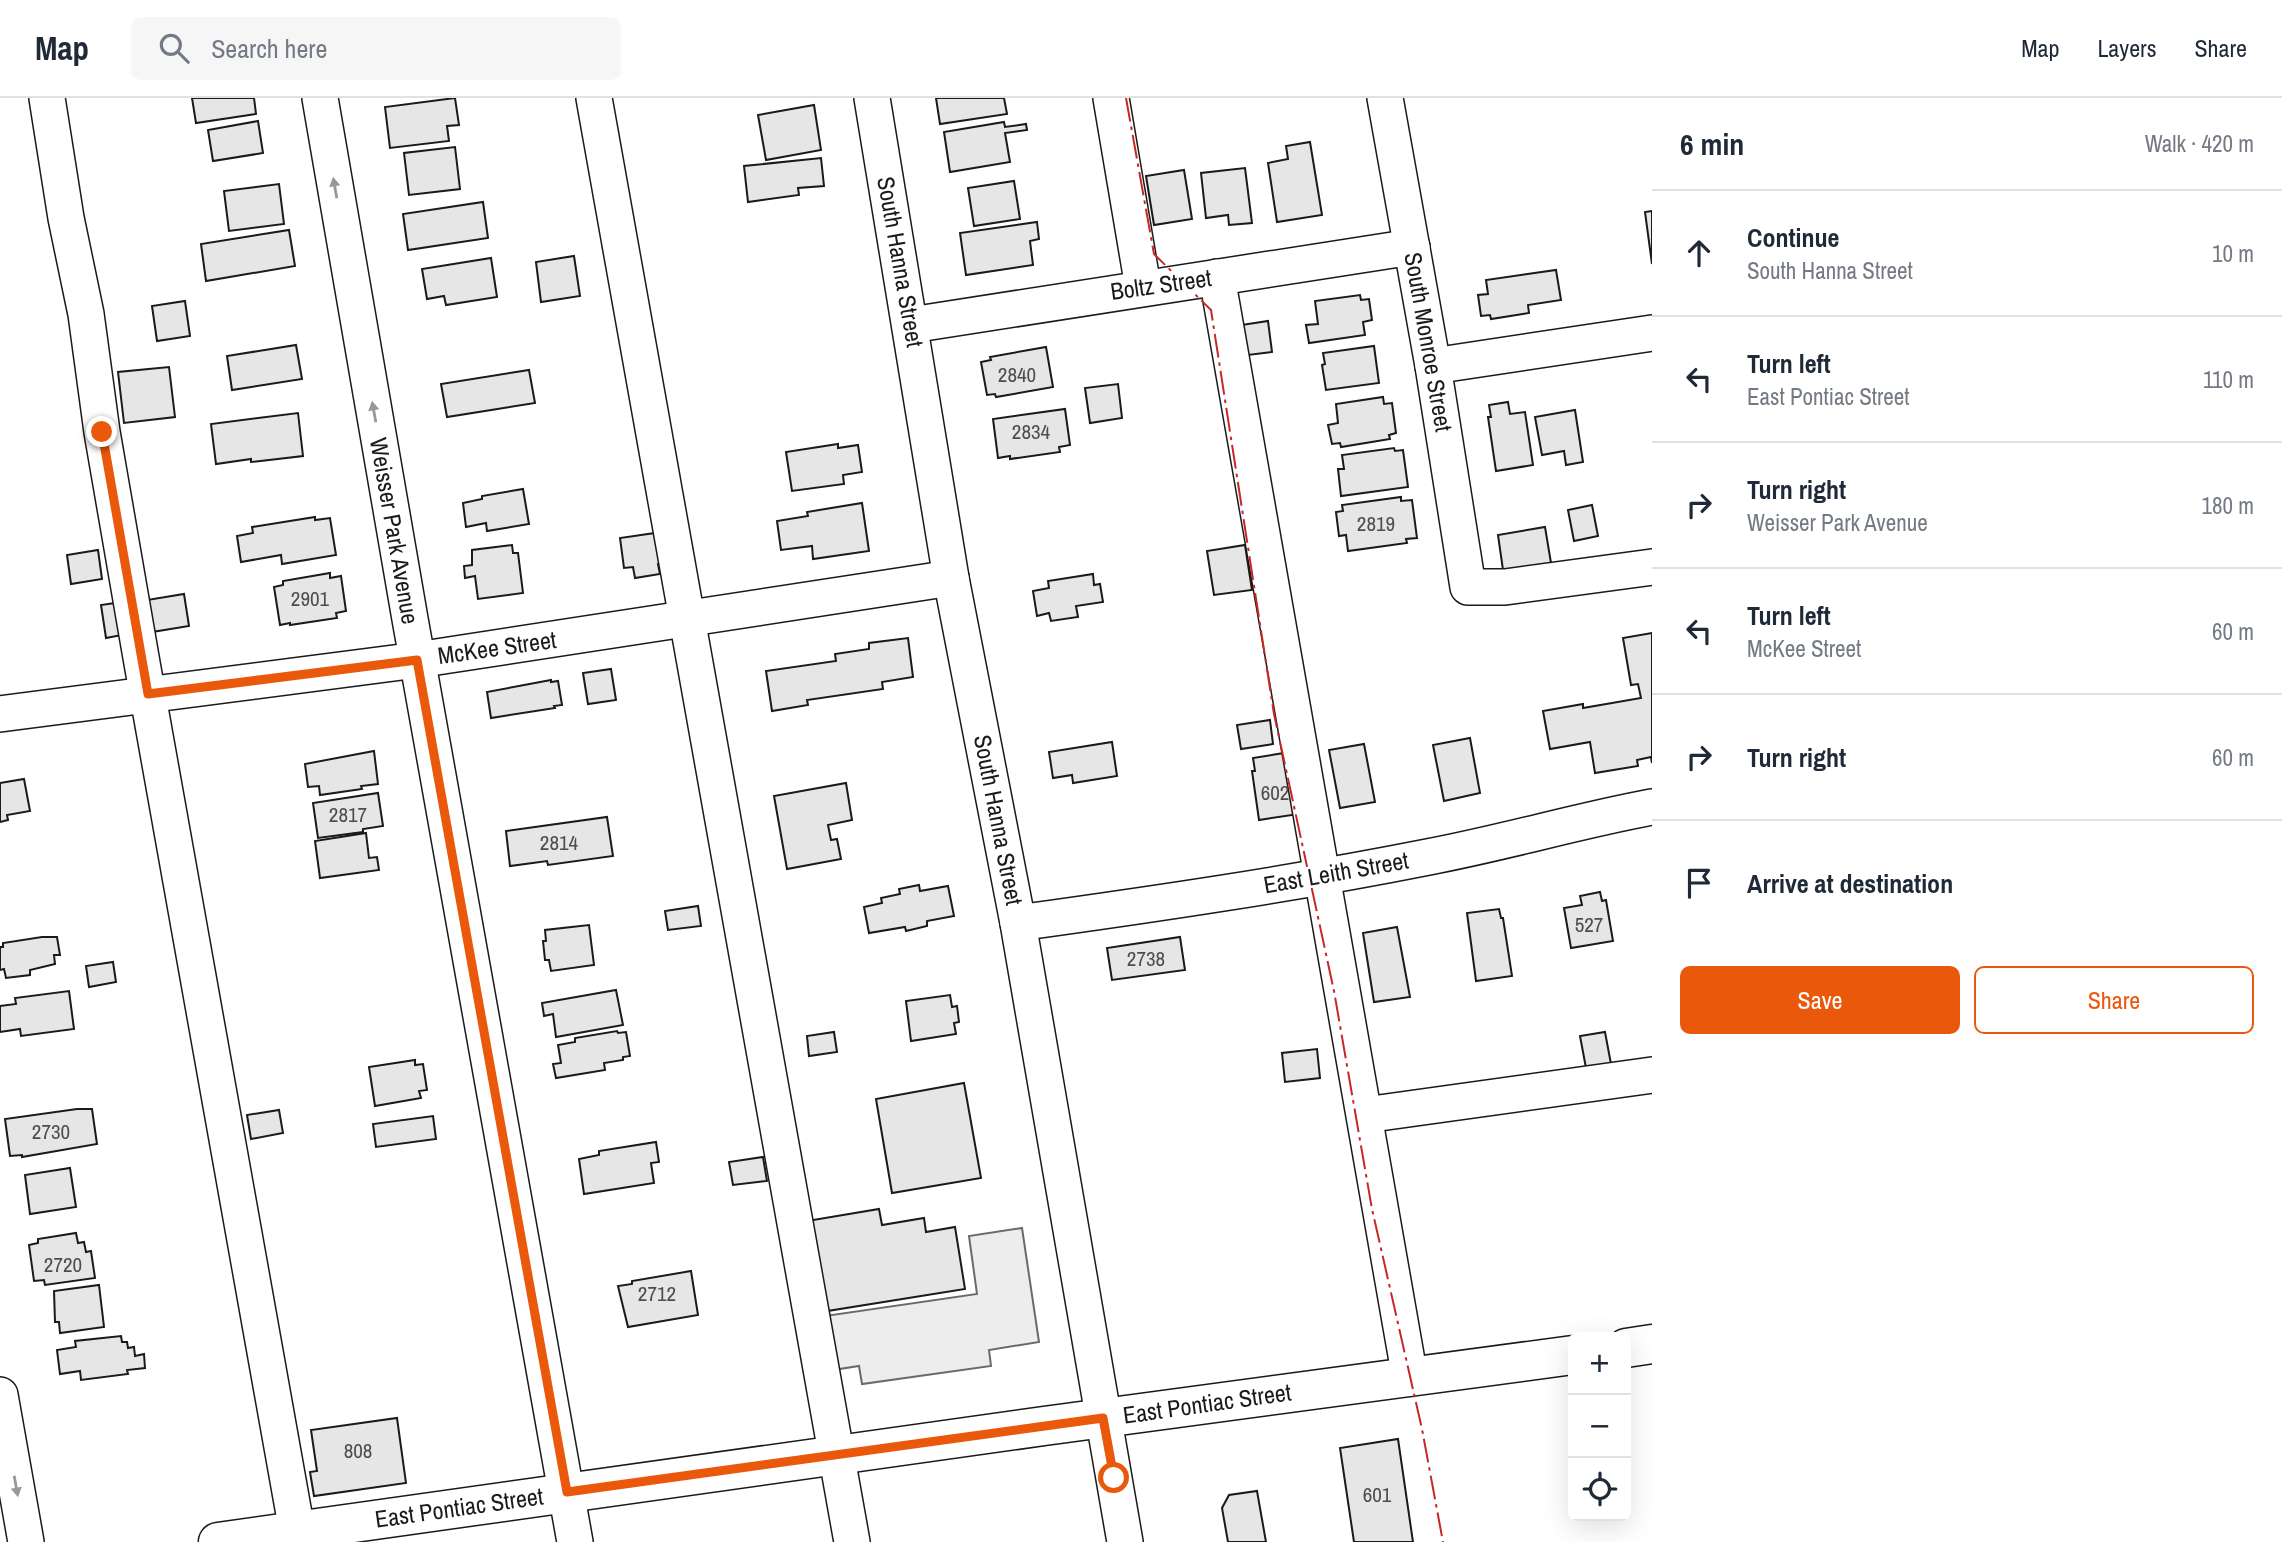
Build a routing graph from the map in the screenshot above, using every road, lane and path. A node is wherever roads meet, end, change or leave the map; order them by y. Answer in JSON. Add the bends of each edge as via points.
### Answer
{"nodes":[{"id":1,"x":47,"y":98,"type":"edge"},
{"id":2,"x":320,"y":98,"type":"edge"},
{"id":3,"x":594,"y":98,"type":"edge"},
{"id":4,"x":872,"y":98,"type":"edge"},
{"id":5,"x":1111,"y":98,"type":"edge"},
{"id":6,"x":1385,"y":98,"type":"edge"},
{"id":7,"x":1412,"y":247,"type":"junction"},
{"id":8,"x":1217,"y":277,"type":"junction"},
{"id":9,"x":1143,"y":287,"type":"junction"},
{"id":10,"x":911,"y":325,"type":"junction"},
{"id":11,"x":1652,"y":333,"type":"edge"},
{"id":12,"x":1433,"y":366,"type":"junction"},
{"id":13,"x":1652,"y":567,"type":"edge"},
{"id":14,"x":951,"y":578,"type":"junction"},
{"id":15,"x":688,"y":620,"type":"junction"},
{"id":16,"x":417,"y":660,"type":"junction"},
{"id":17,"x":148,"y":694,"type":"junction"},
{"id":18,"x":0,"y":714,"type":"edge"},
{"id":19,"x":1652,"y":807,"type":"edge"},
{"id":20,"x":1323,"y":877,"type":"junction"},
{"id":21,"x":1018,"y":923,"type":"junction"},
{"id":22,"x":1652,"y":1075,"type":"edge"},
{"id":23,"x":1365,"y":1115,"type":"junction"},
{"id":24,"x":1652,"y":1344,"type":"edge"},
{"id":25,"x":1631,"y":1347,"type":"edge"},
{"id":26,"x":1568,"y":1356,"type":"edge"},
{"id":27,"x":1409,"y":1378,"type":"junction"},
{"id":28,"x":0,"y":1395,"type":"edge"},
{"id":29,"x":1103,"y":1418,"type":"junction"},
{"id":30,"x":837,"y":1455,"type":"junction"},
{"id":31,"x":567,"y":1492,"type":"junction"},
{"id":32,"x":298,"y":1536,"type":"edge"},
{"id":33,"x":26,"y":1542,"type":"edge"},
{"id":34,"x":218,"y":1542,"type":"edge"},
{"id":35,"x":575,"y":1542,"type":"edge"},
{"id":36,"x":852,"y":1542,"type":"edge"},
{"id":37,"x":1125,"y":1542,"type":"edge"}],
"edges":[{"from":1,"to":17,"type":"street"},
{"from":16,"to":2,"type":"street","name":"Weisser Park Avenue","one_way":true},
{"from":3,"to":15,"type":"street"},
{"from":4,"to":10,"type":"street","name":"South Hanna Street"},
{"from":5,"to":9,"type":"street"},
{"from":6,"to":7,"type":"street","name":"South Monroe Street"},
{"from":7,"to":8,"type":"street","name":"Boltz Street"},
{"from":7,"to":12,"type":"street","name":"South Monroe Street"},
{"from":8,"to":9,"type":"street","name":"Boltz Street"},
{"from":8,"to":20,"type":"street"},
{"from":9,"to":10,"type":"street","name":"Boltz Street"},
{"from":10,"to":14,"type":"street","name":"South Hanna Street"},
{"from":11,"to":12,"type":"street"},
{"from":12,"to":13,"type":"street","name":"South Monroe Street","via":[[1468,587],[1505,587]]},
{"from":14,"to":15,"type":"street","name":"McKee Street"},
{"from":14,"to":21,"type":"street","name":"South Hanna Street"},
{"from":15,"to":16,"type":"street","name":"McKee Street"},
{"from":15,"to":30,"type":"street"},
{"from":16,"to":17,"type":"street","name":"McKee Street"},
{"from":16,"to":31,"type":"street","name":"Weisser Park Avenue"},
{"from":17,"to":18,"type":"street","name":"McKee Street"},
{"from":17,"to":32,"type":"street"},
{"from":19,"to":20,"type":"street","name":"East Leith Street"},
{"from":20,"to":21,"type":"street","name":"East Leith Street"},
{"from":20,"to":23,"type":"street"},
{"from":21,"to":29,"type":"street","name":"South Hanna Street"},
{"from":22,"to":23,"type":"street"},
{"from":23,"to":27,"type":"street"},
{"from":24,"to":25,"type":"main road"},
{"from":26,"to":27,"type":"main road","name":"East Pontiac Street"},
{"from":27,"to":29,"type":"main road","name":"East Pontiac Street"},
{"from":28,"to":33,"type":"street","one_way":true},
{"from":29,"to":30,"type":"main road","name":"East Pontiac Street"},
{"from":29,"to":37,"type":"street","name":"South Hanna Street"},
{"from":30,"to":31,"type":"main road","name":"East Pontiac Street"},
{"from":30,"to":36,"type":"street"},
{"from":31,"to":32,"type":"main road","name":"East Pontiac Street"},
{"from":31,"to":35,"type":"street","name":"Weisser Park Avenue"},
{"from":32,"to":34,"type":"main road","name":"East Pontiac Street"}]}
